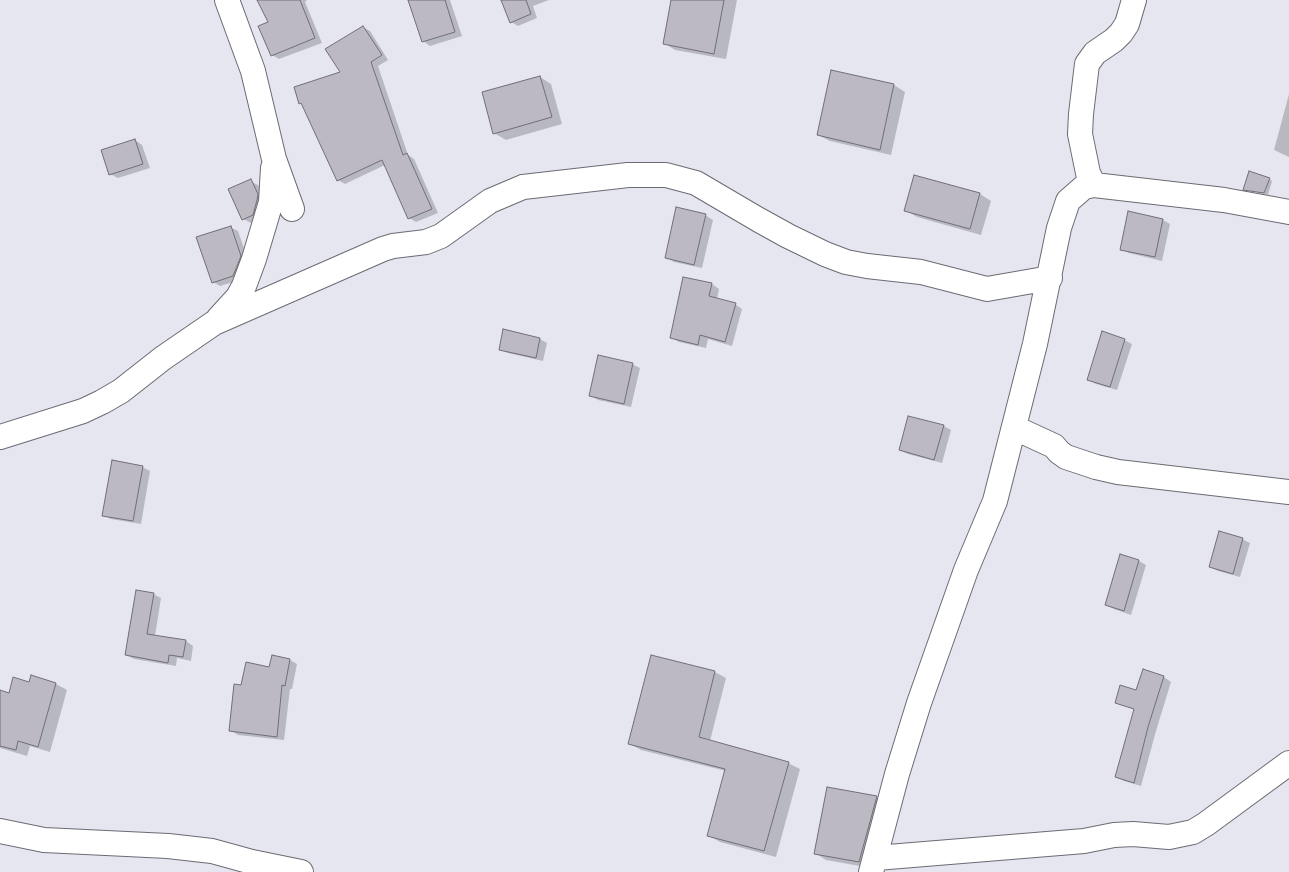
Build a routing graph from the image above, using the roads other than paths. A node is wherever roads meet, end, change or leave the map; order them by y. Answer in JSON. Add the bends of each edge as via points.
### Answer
{"nodes":[{"id":1,"x":227,"y":0,"type":"edge"},
{"id":2,"x":1134,"y":0,"type":"edge"},
{"id":3,"x":274,"y":159,"type":"junction"},
{"id":4,"x":1094,"y":185,"type":"junction"},
{"id":5,"x":292,"y":209,"type":"dead end"},
{"id":6,"x":1289,"y":212,"type":"edge"},
{"id":7,"x":1050,"y":278,"type":"junction"},
{"id":8,"x":214,"y":323,"type":"junction"},
{"id":9,"x":1015,"y":428,"type":"junction"},
{"id":10,"x":0,"y":438,"type":"edge"},
{"id":11,"x":1289,"y":492,"type":"edge"},
{"id":12,"x":1289,"y":763,"type":"edge"},
{"id":13,"x":0,"y":831,"type":"edge"},
{"id":14,"x":873,"y":865,"type":"edge"},
{"id":15,"x":300,"y":872,"type":"edge"}],
"edges":[{"from":1,"to":3,"type":"street","via":[[253,71]]},
{"from":2,"to":4,"type":"street","via":[[1121,33],[1095,53],[1088,64],[1080,134],[1088,173]]},
{"from":3,"to":5,"type":"street"},
{"from":3,"to":8,"type":"street","via":[[271,202],[254,259],[238,297]]},
{"from":4,"to":6,"type":"street","via":[[1224,200]]},
{"from":4,"to":7,"type":"street","via":[[1084,187],[1068,201],[1059,228]]},
{"from":7,"to":8,"type":"street","via":[[987,289],[921,272],[846,262],[788,236],[696,183],[666,175],[628,175],[523,187],[490,201],[441,236],[426,242],[383,249]]},
{"from":7,"to":9,"type":"street"},
{"from":8,"to":10,"type":"street","via":[[102,402]]},
{"from":9,"to":11,"type":"street","via":[[1054,446],[1066,457],[1096,467]]},
{"from":9,"to":14,"type":"street","via":[[995,501],[966,570],[919,703]]},
{"from":12,"to":14,"type":"street","via":[[1193,832],[1169,837],[1114,835],[1084,842]]},
{"from":13,"to":15,"type":"street","via":[[44,840],[212,851]]}]}
